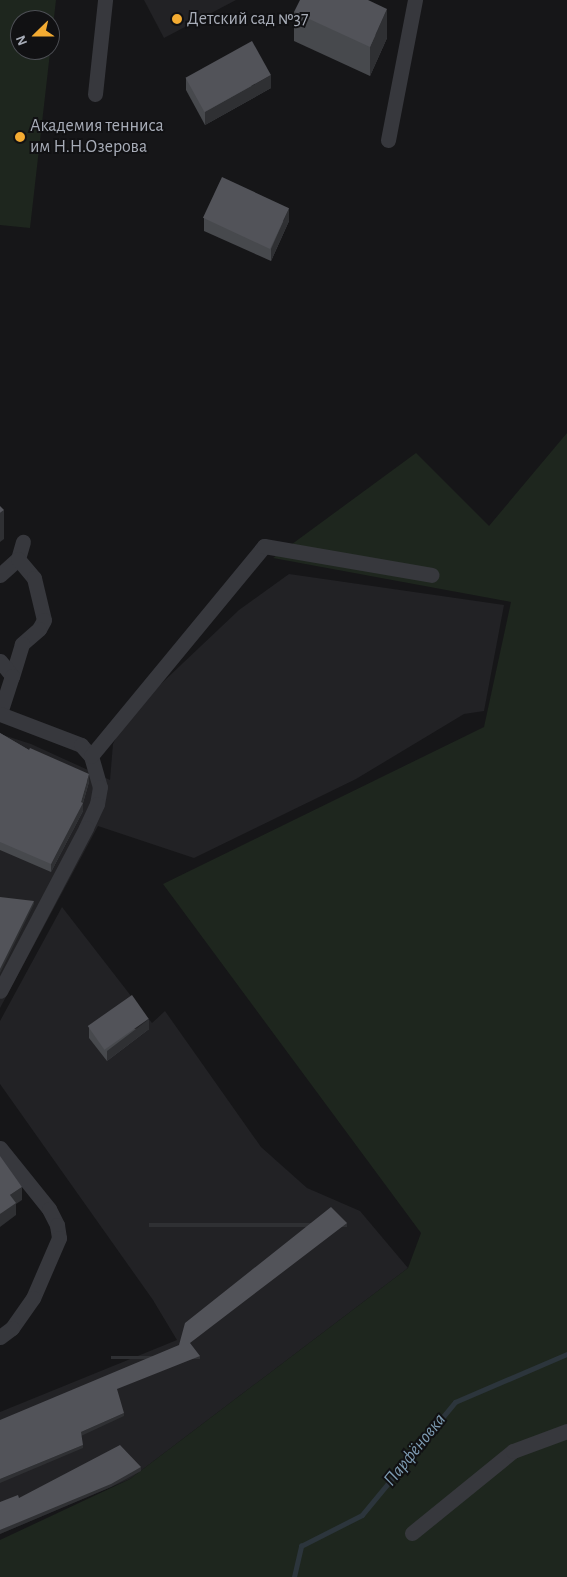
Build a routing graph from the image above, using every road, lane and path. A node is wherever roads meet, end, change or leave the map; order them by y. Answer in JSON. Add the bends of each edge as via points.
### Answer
{"nodes":[{"id":1,"x":105,"y":0,"type":"edge"},
{"id":2,"x":416,"y":0,"type":"edge"},
{"id":3,"x":95,"y":94,"type":"dead end"},
{"id":4,"x":388,"y":140,"type":"dead end"},
{"id":5,"x":23,"y":542,"type":"dead end"},
{"id":6,"x":18,"y":559,"type":"junction"},
{"id":7,"x":0,"y":575,"type":"edge"},
{"id":8,"x":432,"y":575,"type":"dead end"},
{"id":9,"x":0,"y":661,"type":"edge"},
{"id":10,"x":12,"y":676,"type":"junction"},
{"id":11,"x":0,"y":713,"type":"edge"},
{"id":12,"x":90,"y":756,"type":"junction"},
{"id":13,"x":0,"y":991,"type":"edge"},
{"id":14,"x":0,"y":1148,"type":"edge"},
{"id":15,"x":0,"y":1337,"type":"edge"},
{"id":16,"x":567,"y":1431,"type":"edge"},
{"id":17,"x":412,"y":1533,"type":"dead end"}],
"edges":[{"from":1,"to":3,"type":"street"},
{"from":2,"to":4,"type":"street"},
{"from":5,"to":6,"type":"street"},
{"from":6,"to":7,"type":"street"},
{"from":6,"to":10,"type":"street","via":[[34,578],[44,620],[22,644]]},
{"from":8,"to":12,"type":"street","via":[[264,546]]},
{"from":9,"to":10,"type":"street"},
{"from":10,"to":11,"type":"street"},
{"from":11,"to":12,"type":"street","via":[[81,745]]},
{"from":12,"to":13,"type":"street","via":[[100,788],[97,804]]},
{"from":14,"to":15,"type":"street","via":[[49,1209],[59,1238],[33,1298],[12,1328]]},
{"from":16,"to":17,"type":"street","via":[[513,1451]]}]}
